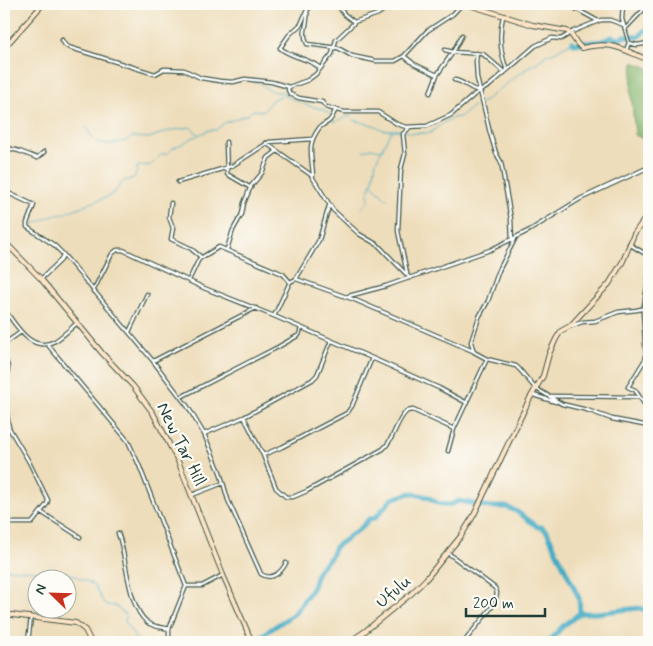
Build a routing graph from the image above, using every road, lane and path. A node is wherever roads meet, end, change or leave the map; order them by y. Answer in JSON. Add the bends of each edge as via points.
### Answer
{"nodes":[{"id":1,"x":43,"y":4,"type":"edge"},
{"id":2,"x":276,"y":4,"type":"edge"},
{"id":3,"x":314,"y":4,"type":"edge"},
{"id":4,"x":338,"y":4,"type":"edge"},
{"id":5,"x":392,"y":4,"type":"edge"},
{"id":6,"x":462,"y":4,"type":"edge"},
{"id":7,"x":466,"y":4,"type":"edge"},
{"id":8,"x":567,"y":4,"type":"edge"},
{"id":9,"x":623,"y":4,"type":"edge"},
{"id":10,"x":649,"y":4,"type":"edge"},
{"id":11,"x":290,"y":5,"type":"dead end"},
{"id":12,"x":307,"y":11,"type":"junction"},
{"id":13,"x":504,"y":16,"type":"junction"},
{"id":14,"x":598,"y":21,"type":"junction"},
{"id":15,"x":354,"y":22,"type":"junction"},
{"id":16,"x":624,"y":24,"type":"junction"},
{"id":17,"x":625,"y":28,"type":"junction"},
{"id":18,"x":570,"y":33,"type":"junction"},
{"id":19,"x":462,"y":35,"type":"dead end"},
{"id":20,"x":62,"y":40,"type":"dead end"},
{"id":21,"x":629,"y":43,"type":"junction"},
{"id":22,"x":649,"y":43,"type":"edge"},
{"id":23,"x":4,"y":48,"type":"edge"},
{"id":24,"x":333,"y":48,"type":"junction"},
{"id":25,"x":445,"y":50,"type":"dead end"},
{"id":26,"x":626,"y":50,"type":"junction"},
{"id":27,"x":453,"y":52,"type":"junction"},
{"id":28,"x":478,"y":53,"type":"junction"},
{"id":29,"x":404,"y":56,"type":"junction"},
{"id":30,"x":649,"y":60,"type":"edge"},
{"id":31,"x":320,"y":69,"type":"junction"},
{"id":32,"x":506,"y":71,"type":"junction"},
{"id":33,"x":437,"y":75,"type":"junction"},
{"id":34,"x":454,"y":80,"type":"dead end"},
{"id":35,"x":289,"y":87,"type":"junction"},
{"id":36,"x":480,"y":91,"type":"junction"},
{"id":37,"x":430,"y":93,"type":"dead end"},
{"id":38,"x":337,"y":110,"type":"junction"},
{"id":39,"x":410,"y":128,"type":"junction"},
{"id":40,"x":312,"y":139,"type":"junction"},
{"id":41,"x":226,"y":142,"type":"dead end"},
{"id":42,"x":266,"y":143,"type":"junction"},
{"id":43,"x":4,"y":147,"type":"edge"},
{"id":44,"x":277,"y":151,"type":"junction"},
{"id":45,"x":44,"y":152,"type":"dead end"},
{"id":46,"x":649,"y":167,"type":"edge"},
{"id":47,"x":226,"y":168,"type":"junction"},
{"id":48,"x":217,"y":170,"type":"junction"},
{"id":49,"x":228,"y":176,"type":"junction"},
{"id":50,"x":313,"y":178,"type":"junction"},
{"id":51,"x":178,"y":182,"type":"dead end"},
{"id":52,"x":251,"y":188,"type":"junction"},
{"id":53,"x":4,"y":191,"type":"edge"},
{"id":54,"x":171,"y":203,"type":"dead end"},
{"id":55,"x":330,"y":205,"type":"junction"},
{"id":56,"x":649,"y":213,"type":"edge"},
{"id":57,"x":519,"y":236,"type":"junction"},
{"id":58,"x":512,"y":240,"type":"junction"},
{"id":59,"x":4,"y":241,"type":"edge"},
{"id":60,"x":630,"y":244,"type":"junction"},
{"id":61,"x":227,"y":249,"type":"junction"},
{"id":62,"x":63,"y":254,"type":"junction"},
{"id":63,"x":649,"y":256,"type":"edge"},
{"id":64,"x":201,"y":258,"type":"junction"},
{"id":65,"x":649,"y":273,"type":"edge"},
{"id":66,"x":409,"y":276,"type":"junction"},
{"id":67,"x":41,"y":279,"type":"junction"},
{"id":68,"x":296,"y":279,"type":"junction"},
{"id":69,"x":189,"y":280,"type":"junction"},
{"id":70,"x":290,"y":282,"type":"junction"},
{"id":71,"x":93,"y":292,"type":"junction"},
{"id":72,"x":147,"y":294,"type":"dead end"},
{"id":73,"x":345,"y":297,"type":"junction"},
{"id":74,"x":649,"y":307,"type":"edge"},
{"id":75,"x":256,"y":308,"type":"junction"},
{"id":76,"x":644,"y":308,"type":"junction"},
{"id":77,"x":4,"y":309,"type":"edge"},
{"id":78,"x":274,"y":316,"type":"junction"},
{"id":79,"x":77,"y":323,"type":"junction"},
{"id":80,"x":568,"y":327,"type":"junction"},
{"id":81,"x":301,"y":328,"type":"junction"},
{"id":82,"x":21,"y":332,"type":"junction"},
{"id":83,"x":129,"y":332,"type":"junction"},
{"id":84,"x":331,"y":341,"type":"junction"},
{"id":85,"x":4,"y":344,"type":"edge"},
{"id":86,"x":46,"y":344,"type":"junction"},
{"id":87,"x":474,"y":352,"type":"junction"},
{"id":88,"x":4,"y":355,"type":"edge"},
{"id":89,"x":372,"y":358,"type":"junction"},
{"id":90,"x":487,"y":359,"type":"junction"},
{"id":91,"x":153,"y":361,"type":"junction"},
{"id":92,"x":535,"y":388,"type":"junction"},
{"id":93,"x":531,"y":395,"type":"junction"},
{"id":94,"x":548,"y":396,"type":"junction"},
{"id":95,"x":181,"y":397,"type":"junction"},
{"id":96,"x":639,"y":397,"type":"junction"},
{"id":97,"x":467,"y":403,"type":"junction"},
{"id":98,"x":565,"y":405,"type":"junction"},
{"id":99,"x":649,"y":411,"type":"edge"},
{"id":100,"x":5,"y":415,"type":"edge"},
{"id":101,"x":244,"y":417,"type":"junction"},
{"id":102,"x":649,"y":426,"type":"edge"},
{"id":103,"x":454,"y":429,"type":"junction"},
{"id":104,"x":204,"y":434,"type":"junction"},
{"id":105,"x":448,"y":452,"type":"dead end"},
{"id":106,"x":263,"y":455,"type":"junction"},
{"id":107,"x":223,"y":483,"type":"junction"},
{"id":108,"x":192,"y":495,"type":"junction"},
{"id":109,"x":41,"y":512,"type":"junction"},
{"id":110,"x":4,"y":523,"type":"edge"},
{"id":111,"x":118,"y":533,"type":"dead end"},
{"id":112,"x":80,"y":537,"type":"dead end"},
{"id":113,"x":448,"y":552,"type":"junction"},
{"id":114,"x":286,"y":563,"type":"dead end"},
{"id":115,"x":223,"y":575,"type":"junction"},
{"id":116,"x":186,"y":586,"type":"junction"},
{"id":117,"x":4,"y":614,"type":"edge"},
{"id":118,"x":28,"y":617,"type":"edge"},
{"id":119,"x":31,"y":618,"type":"edge"},
{"id":120,"x":38,"y":618,"type":"edge"},
{"id":121,"x":169,"y":629,"type":"junction"},
{"id":122,"x":252,"y":641,"type":"edge"},
{"id":123,"x":28,"y":642,"type":"edge"},
{"id":124,"x":91,"y":642,"type":"edge"},
{"id":125,"x":170,"y":642,"type":"edge"},
{"id":126,"x":349,"y":642,"type":"edge"},
{"id":127,"x":464,"y":642,"type":"edge"}],
"edges":[{"from":1,"to":23,"type":"street"},
{"from":2,"to":11,"type":"street"},
{"from":3,"to":12,"type":"street"},
{"from":4,"to":15,"type":"street"},
{"from":5,"to":15,"type":"street","via":[[378,14]]},
{"from":6,"to":29,"type":"street","via":[[428,31]]},
{"from":7,"to":13,"type":"street"},
{"from":8,"to":14,"type":"street"},
{"from":9,"to":16,"type":"street"},
{"from":10,"to":17,"type":"street"},
{"from":12,"to":24,"type":"street","via":[[306,42]]},
{"from":12,"to":31,"type":"street","via":[[301,24],[280,48],[292,56],[307,59]]},
{"from":13,"to":18,"type":"street"},
{"from":13,"to":32,"type":"street","via":[[501,28]]},
{"from":14,"to":16,"type":"street"},
{"from":14,"to":18,"type":"street"},
{"from":15,"to":24,"type":"street"},
{"from":16,"to":17,"type":"street"},
{"from":17,"to":21,"type":"street"},
{"from":18,"to":26,"type":"street","via":[[582,48],[611,45]]},
{"from":18,"to":32,"type":"street","via":[[563,39],[552,38],[535,46]]},
{"from":19,"to":27,"type":"street"},
{"from":20,"to":35,"type":"street","via":[[68,47],[155,74],[164,69],[184,70],[201,78],[227,82],[245,79]]},
{"from":21,"to":22,"type":"street"},
{"from":21,"to":26,"type":"street"},
{"from":24,"to":29,"type":"street","via":[[376,61],[395,61]]},
{"from":24,"to":31,"type":"street"},
{"from":25,"to":27,"type":"street"},
{"from":26,"to":30,"type":"street"},
{"from":27,"to":28,"type":"street"},
{"from":27,"to":33,"type":"street"},
{"from":28,"to":32,"type":"street"},
{"from":28,"to":36,"type":"street","via":[[476,71]]},
{"from":29,"to":33,"type":"street"},
{"from":31,"to":35,"type":"street","via":[[308,80]]},
{"from":32,"to":36,"type":"street"},
{"from":33,"to":37,"type":"street"},
{"from":34,"to":36,"type":"street"},
{"from":35,"to":38,"type":"street","via":[[293,96],[320,101]]},
{"from":36,"to":39,"type":"street","via":[[443,120]]},
{"from":36,"to":58,"type":"street","via":[[501,162]]},
{"from":38,"to":39,"type":"street","via":[[378,112]]},
{"from":38,"to":40,"type":"street"},
{"from":39,"to":66,"type":"street","via":[[403,134],[405,154],[401,169],[398,230]]},
{"from":40,"to":42,"type":"street"},
{"from":40,"to":50,"type":"street"},
{"from":41,"to":47,"type":"street"},
{"from":42,"to":44,"type":"street"},
{"from":42,"to":47,"type":"street"},
{"from":43,"to":45,"type":"street","via":[[37,158]]},
{"from":44,"to":50,"type":"street"},
{"from":44,"to":52,"type":"street","via":[[268,158]]},
{"from":46,"to":57,"type":"street","via":[[580,199]]},
{"from":47,"to":48,"type":"street"},
{"from":47,"to":49,"type":"street"},
{"from":48,"to":49,"type":"street"},
{"from":48,"to":51,"type":"street"},
{"from":49,"to":52,"type":"street"},
{"from":50,"to":55,"type":"street"},
{"from":52,"to":61,"type":"street"},
{"from":53,"to":62,"type":"street","via":[[34,205],[27,227]]},
{"from":54,"to":64,"type":"street","via":[[171,239],[190,248]]},
{"from":55,"to":66,"type":"street"},
{"from":55,"to":68,"type":"street","via":[[319,240]]},
{"from":56,"to":60,"type":"street","name":"Ufulu"},
{"from":57,"to":58,"type":"street"},
{"from":57,"to":87,"type":"street","via":[[500,267],[479,317],[471,342]]},
{"from":58,"to":66,"type":"street","via":[[456,263]]},
{"from":59,"to":67,"type":"street","name":"New Tar Hill"},
{"from":60,"to":63,"type":"street"},
{"from":60,"to":80,"type":"street","name":"Ufulu","via":[[609,284]]},
{"from":61,"to":64,"type":"street","via":[[217,248]]},
{"from":61,"to":70,"type":"street","via":[[283,274]]},
{"from":62,"to":67,"type":"street"},
{"from":62,"to":71,"type":"street"},
{"from":64,"to":69,"type":"street"},
{"from":65,"to":76,"type":"street"},
{"from":66,"to":73,"type":"street","via":[[385,287]]},
{"from":67,"to":79,"type":"street","name":"New Tar Hill"},
{"from":68,"to":70,"type":"street"},
{"from":68,"to":73,"type":"street"},
{"from":69,"to":71,"type":"street","via":[[118,250],[112,254]]},
{"from":69,"to":75,"type":"street"},
{"from":70,"to":78,"type":"street"},
{"from":71,"to":83,"type":"street"},
{"from":72,"to":83,"type":"street"},
{"from":73,"to":87,"type":"street"},
{"from":74,"to":76,"type":"street"},
{"from":75,"to":78,"type":"street"},
{"from":75,"to":91,"type":"street"},
{"from":76,"to":80,"type":"street"},
{"from":76,"to":96,"type":"street","via":[[642,322],[646,360],[628,387]]},
{"from":77,"to":82,"type":"street"},
{"from":78,"to":81,"type":"street"},
{"from":79,"to":86,"type":"street","via":[[58,339]]},
{"from":79,"to":108,"type":"street","name":"New Tar Hill","via":[[154,412]]},
{"from":80,"to":92,"type":"street","name":"Ufulu","via":[[556,339],[543,376]]},
{"from":81,"to":84,"type":"street"},
{"from":81,"to":95,"type":"street","via":[[299,335],[278,348]]},
{"from":82,"to":85,"type":"street"},
{"from":82,"to":86,"type":"street","via":[[33,343]]},
{"from":83,"to":91,"type":"street"},
{"from":84,"to":89,"type":"street"},
{"from":84,"to":101,"type":"street","via":[[315,378]]},
{"from":86,"to":116,"type":"street","via":[[127,441]]},
{"from":87,"to":90,"type":"street"},
{"from":88,"to":100,"type":"street","via":[[8,368]]},
{"from":89,"to":97,"type":"street"},
{"from":89,"to":106,"type":"street","via":[[347,413]]},
{"from":90,"to":92,"type":"street","via":[[516,366]]},
{"from":90,"to":97,"type":"street"},
{"from":91,"to":95,"type":"street"},
{"from":92,"to":93,"type":"street","name":"Ufulu"},
{"from":92,"to":94,"type":"street"},
{"from":93,"to":98,"type":"street"},
{"from":93,"to":113,"type":"street","name":"Ufulu","via":[[474,514]]},
{"from":94,"to":96,"type":"street"},
{"from":94,"to":98,"type":"street"},
{"from":95,"to":104,"type":"street"},
{"from":96,"to":99,"type":"street"},
{"from":97,"to":103,"type":"street"},
{"from":98,"to":102,"type":"street"},
{"from":100,"to":109,"type":"street","via":[[48,498]]},
{"from":101,"to":104,"type":"street"},
{"from":101,"to":106,"type":"street"},
{"from":103,"to":105,"type":"street"},
{"from":103,"to":106,"type":"street","via":[[413,410],[407,411],[383,449],[293,497],[283,496],[276,488]]},
{"from":104,"to":107,"type":"street"},
{"from":107,"to":108,"type":"street"},
{"from":107,"to":114,"type":"street","via":[[260,574],[274,576]]},
{"from":108,"to":115,"type":"street","name":"New Tar Hill"},
{"from":109,"to":110,"type":"street","via":[[32,523]]},
{"from":109,"to":112,"type":"street"},
{"from":111,"to":121,"type":"street","via":[[138,611],[147,622]]},
{"from":113,"to":126,"type":"street","name":"Ufulu","via":[[411,594]]},
{"from":113,"to":127,"type":"street","via":[[497,593],[495,603]]},
{"from":115,"to":116,"type":"street","via":[[202,586]]},
{"from":115,"to":122,"type":"street","name":"New Tar Hill"},
{"from":116,"to":121,"type":"street"},
{"from":117,"to":118,"type":"street"},
{"from":119,"to":123,"type":"street"},
{"from":120,"to":124,"type":"street","via":[[78,624]]},
{"from":121,"to":125,"type":"street"}]}
